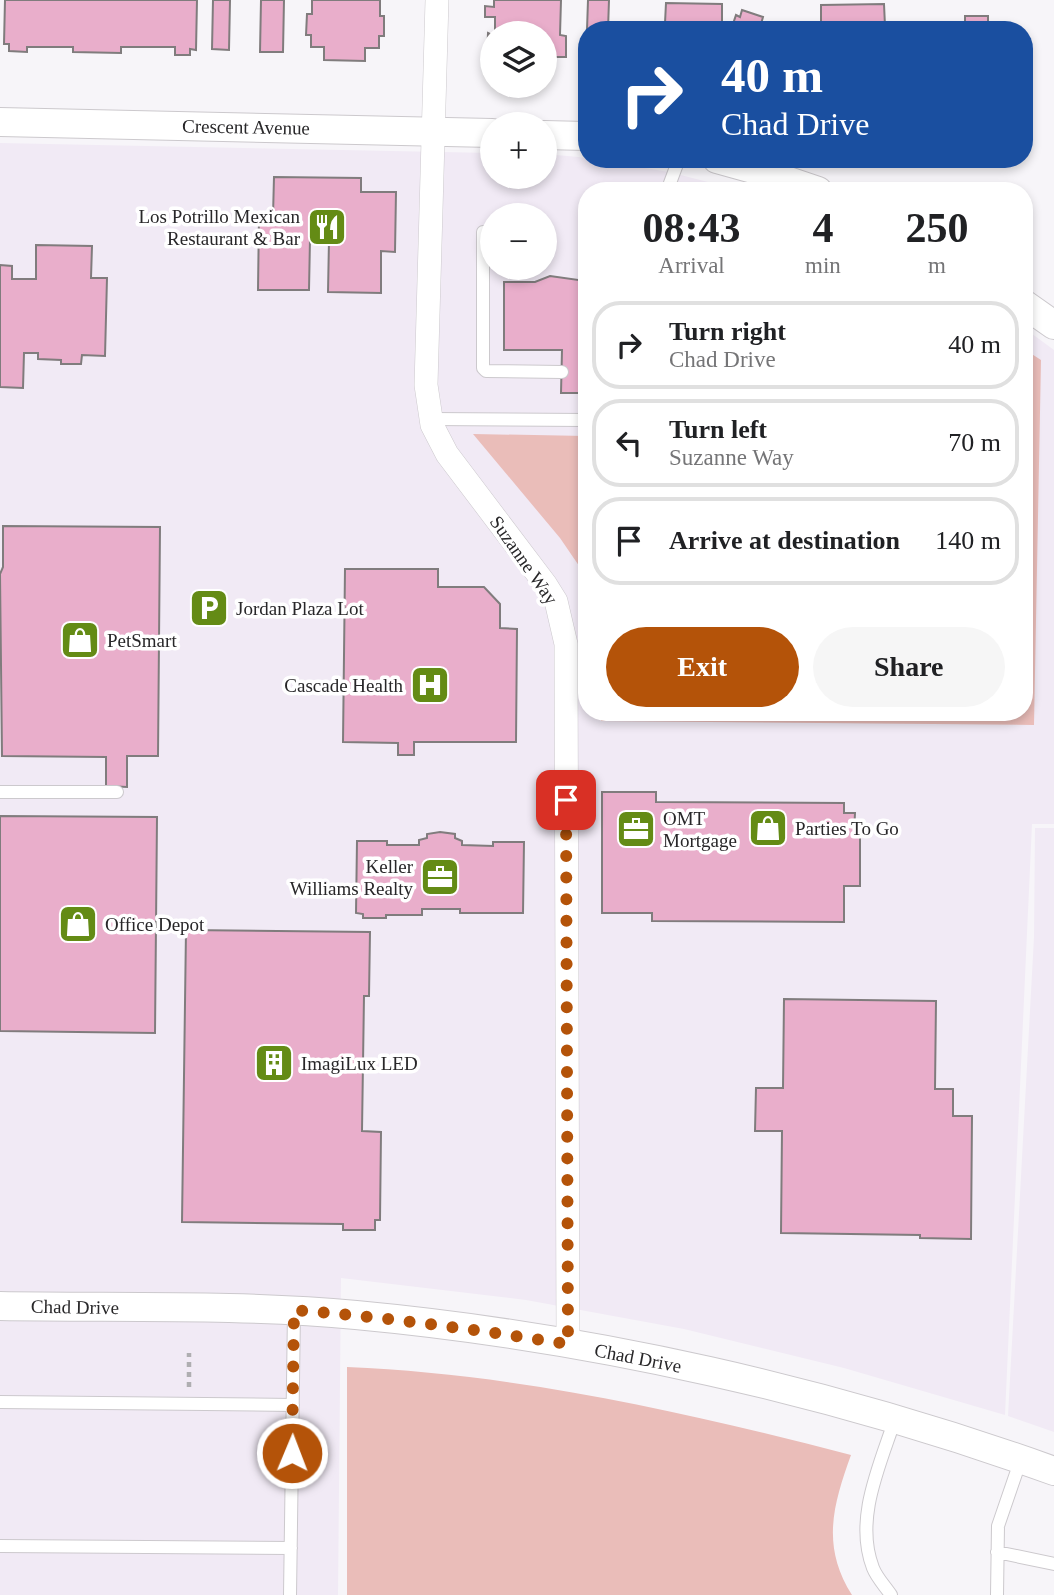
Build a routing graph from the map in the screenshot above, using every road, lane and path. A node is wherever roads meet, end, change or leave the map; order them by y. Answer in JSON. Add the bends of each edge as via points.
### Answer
{"nodes":[{"id":1,"x":437,"y":0,"type":"edge"},
{"id":2,"x":0,"y":122,"type":"edge"},
{"id":3,"x":434,"y":130,"type":"junction"},
{"id":4,"x":480,"y":132,"type":"edge"},
{"id":5,"x":557,"y":135,"type":"edge"},
{"id":6,"x":578,"y":136,"type":"edge"},
{"id":7,"x":749,"y":168,"type":"edge"},
{"id":8,"x":791,"y":182,"type":"edge"},
{"id":9,"x":483,"y":280,"type":"edge"},
{"id":10,"x":1033,"y":310,"type":"edge"},
{"id":11,"x":1054,"y":325,"type":"edge"},
{"id":12,"x":562,"y":372,"type":"dead end"},
{"id":13,"x":430,"y":419,"type":"junction"},
{"id":14,"x":578,"y":420,"type":"edge"},
{"id":15,"x":0,"y":792,"type":"edge"},
{"id":16,"x":117,"y":792,"type":"dead end"},
{"id":17,"x":0,"y":1306,"type":"edge"},
{"id":18,"x":294,"y":1310,"type":"junction"},
{"id":19,"x":568,"y":1344,"type":"junction"},
{"id":20,"x":189,"y":1353,"type":"dead end"},
{"id":21,"x":189,"y":1387,"type":"dead end"},
{"id":22,"x":0,"y":1402,"type":"edge"},
{"id":23,"x":293,"y":1405,"type":"junction"},
{"id":24,"x":895,"y":1418,"type":"junction"},
{"id":25,"x":1021,"y":1458,"type":"junction"},
{"id":26,"x":1054,"y":1471,"type":"edge"},
{"id":27,"x":0,"y":1546,"type":"edge"},
{"id":28,"x":291,"y":1548,"type":"junction"},
{"id":29,"x":997,"y":1552,"type":"junction"},
{"id":30,"x":1054,"y":1564,"type":"edge"},
{"id":31,"x":290,"y":1595,"type":"edge"},
{"id":32,"x":891,"y":1595,"type":"edge"},
{"id":33,"x":997,"y":1595,"type":"edge"}],
"edges":[{"from":1,"to":3,"type":"street","name":"Suzanne Way"},
{"from":2,"to":3,"type":"street","name":"Crescent Avenue"},
{"from":3,"to":4,"type":"street","name":"Crescent Avenue"},
{"from":3,"to":13,"type":"street","name":"Suzanne Way","via":[[426,385]]},
{"from":5,"to":6,"type":"street"},
{"from":7,"to":8,"type":"street"},
{"from":9,"to":12,"type":"lane","via":[[483,368]]},
{"from":10,"to":11,"type":"street"},
{"from":13,"to":14,"type":"lane"},
{"from":13,"to":19,"type":"street","name":"Suzanne Way","via":[[447,454],[551,593],[566,644]]},
{"from":15,"to":16,"type":"lane"},
{"from":17,"to":18,"type":"street","name":"Chad Drive"},
{"from":18,"to":19,"type":"street","name":"Chad Drive"},
{"from":18,"to":23,"type":"lane"},
{"from":19,"to":24,"type":"street","name":"Chad Drive","via":[[744,1379]]},
{"from":20,"to":21,"type":"path"},
{"from":22,"to":23,"type":"lane"},
{"from":23,"to":28,"type":"lane"},
{"from":24,"to":25,"type":"street","name":"Chad Drive"},
{"from":24,"to":32,"type":"lane","via":[[872,1488],[867,1528],[874,1570]]},
{"from":25,"to":26,"type":"street","name":"Chad Drive"},
{"from":25,"to":29,"type":"lane","via":[[999,1517]]},
{"from":27,"to":28,"type":"lane"},
{"from":28,"to":31,"type":"lane"},
{"from":29,"to":30,"type":"lane"},
{"from":29,"to":33,"type":"lane"}]}
